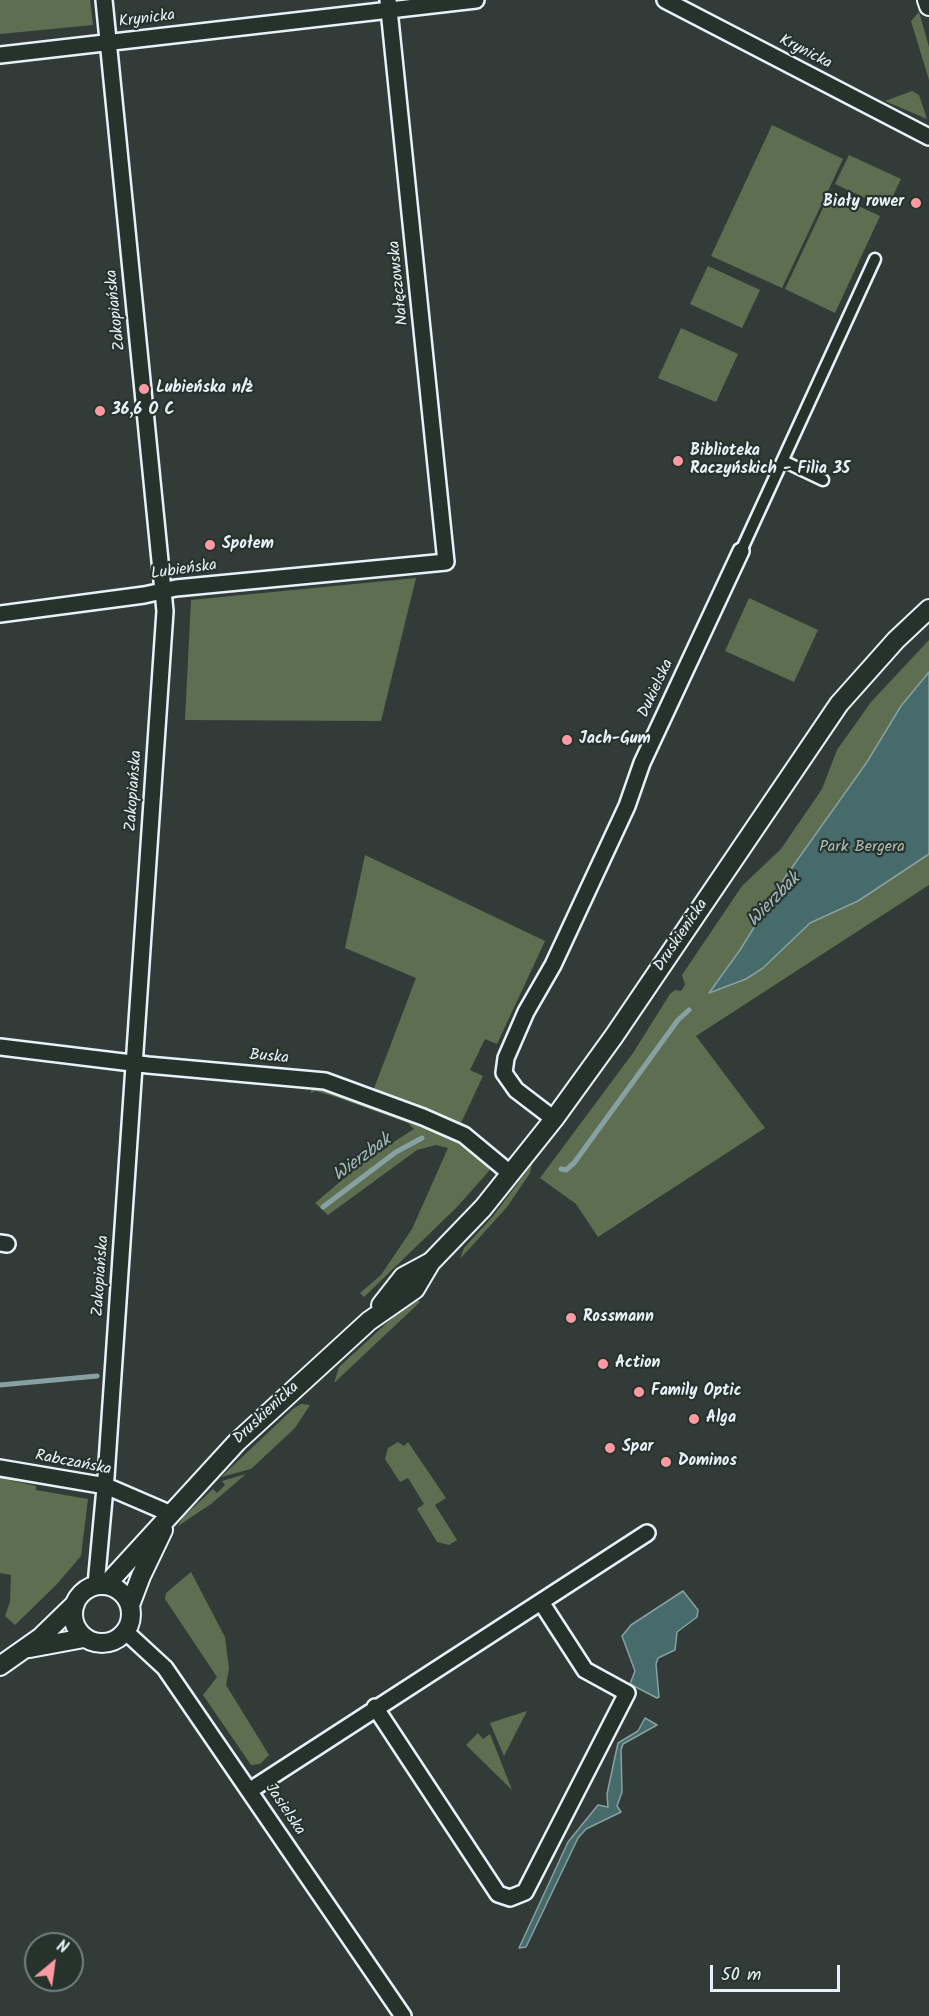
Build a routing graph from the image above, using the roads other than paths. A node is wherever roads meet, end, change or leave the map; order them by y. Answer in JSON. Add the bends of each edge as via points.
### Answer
{"nodes":[{"id":1,"x":104,"y":0,"type":"edge"},
{"id":2,"x":476,"y":0,"type":"edge"},
{"id":3,"x":665,"y":0,"type":"edge"},
{"id":4,"x":927,"y":0,"type":"edge"},
{"id":5,"x":389,"y":5,"type":"edge"},
{"id":6,"x":929,"y":6,"type":"edge"},
{"id":7,"x":108,"y":43,"type":"junction"},
{"id":8,"x":0,"y":55,"type":"edge"},
{"id":9,"x":929,"y":136,"type":"edge"},
{"id":10,"x":875,"y":259,"type":"dead end"},
{"id":11,"x":783,"y":461,"type":"junction"},
{"id":12,"x":823,"y":480,"type":"dead end"},
{"id":13,"x":741,"y":551,"type":"joint"},
{"id":14,"x":446,"y":562,"type":"joint"},
{"id":15,"x":164,"y":591,"type":"junction"},
{"id":16,"x":929,"y":609,"type":"edge"},
{"id":17,"x":0,"y":614,"type":"edge"},
{"id":18,"x":0,"y":1047,"type":"edge"},
{"id":19,"x":135,"y":1063,"type":"junction"},
{"id":20,"x":554,"y":1119,"type":"junction"},
{"id":21,"x":511,"y":1174,"type":"junction"},
{"id":22,"x":0,"y":1468,"type":"edge"},
{"id":23,"x":106,"y":1486,"type":"junction"},
{"id":24,"x":171,"y":1514,"type":"junction"},
{"id":25,"x":647,"y":1533,"type":"dead end"},
{"id":26,"x":101,"y":1585,"type":"junction"},
{"id":27,"x":541,"y":1602,"type":"junction"},
{"id":28,"x":75,"y":1604,"type":"junction"},
{"id":29,"x":130,"y":1605,"type":"junction"},
{"id":30,"x":126,"y":1632,"type":"junction"},
{"id":31,"x":84,"y":1638,"type":"junction"},
{"id":32,"x":26,"y":1649,"type":"junction"},
{"id":33,"x":0,"y":1666,"type":"edge"},
{"id":34,"x":375,"y":1707,"type":"junction"},
{"id":35,"x":249,"y":1791,"type":"junction"},
{"id":36,"x":404,"y":2016,"type":"edge"}],
"edges":[{"from":1,"to":7,"type":"street","name":"Zakopiańska"},
{"from":2,"to":5,"type":"street","name":"Krynicka"},
{"from":3,"to":9,"type":"street","name":"Krynicka"},
{"from":4,"to":6,"type":"street"},
{"from":5,"to":7,"type":"street","name":"Krynicka"},
{"from":5,"to":14,"type":"street","name":"Nałęczowska"},
{"from":7,"to":8,"type":"street","name":"Krynicka"},
{"from":7,"to":15,"type":"street","name":"Zakopiańska"},
{"from":10,"to":11,"type":"street","name":"Dukielska"},
{"from":11,"to":12,"type":"street"},
{"from":11,"to":13,"type":"street","name":"Dukielska"},
{"from":13,"to":20,"type":"street","name":"Dukielska","via":[[553,966],[526,1012],[506,1058],[504,1073],[516,1090]]},
{"from":14,"to":15,"type":"street","name":"Lubieńska"},
{"from":15,"to":17,"type":"street","name":"Lubieńska"},
{"from":15,"to":19,"type":"street","name":"Zakopiańska"},
{"from":16,"to":20,"type":"street","name":"Druskienicka","via":[[839,704]]},
{"from":18,"to":19,"type":"street","name":"Buska"},
{"from":19,"to":21,"type":"street","name":"Buska","via":[[325,1081],[459,1133]]},
{"from":19,"to":23,"type":"street","name":"Zakopiańska"},
{"from":20,"to":21,"type":"street","name":"Druskienicka"},
{"from":21,"to":24,"type":"street","name":"Druskienicka","via":[[431,1262],[415,1289],[369,1321],[237,1442]]},
{"from":22,"to":23,"type":"street","name":"Rabczańska"},
{"from":23,"to":24,"type":"street","name":"Rabczańska"},
{"from":23,"to":26,"type":"street","name":"Zakopiańska"},
{"from":24,"to":26,"type":"street","name":"Druskienicka","via":[[119,1574]]},
{"from":24,"to":29,"type":"street","name":"Druskienicka"},
{"from":25,"to":27,"type":"street"},
{"from":26,"to":28,"type":"street","via":[[87,1589]]},
{"from":26,"to":29,"type":"street","via":[[117,1588]]},
{"from":27,"to":34,"type":"street"},
{"from":27,"to":34,"type":"street","via":[[585,1670],[627,1693],[525,1892],[510,1898],[498,1894]]},
{"from":28,"to":31,"type":"street","via":[[74,1622]]},
{"from":28,"to":32,"type":"street"},
{"from":29,"to":30,"type":"street","via":[[132,1614]]},
{"from":30,"to":31,"type":"street","via":[[111,1643]]},
{"from":30,"to":35,"type":"street","name":"Jasielska","via":[[165,1668]]},
{"from":31,"to":32,"type":"street"},
{"from":32,"to":33,"type":"street"},
{"from":34,"to":35,"type":"street"},
{"from":35,"to":36,"type":"street","name":"Jasielska"}]}
